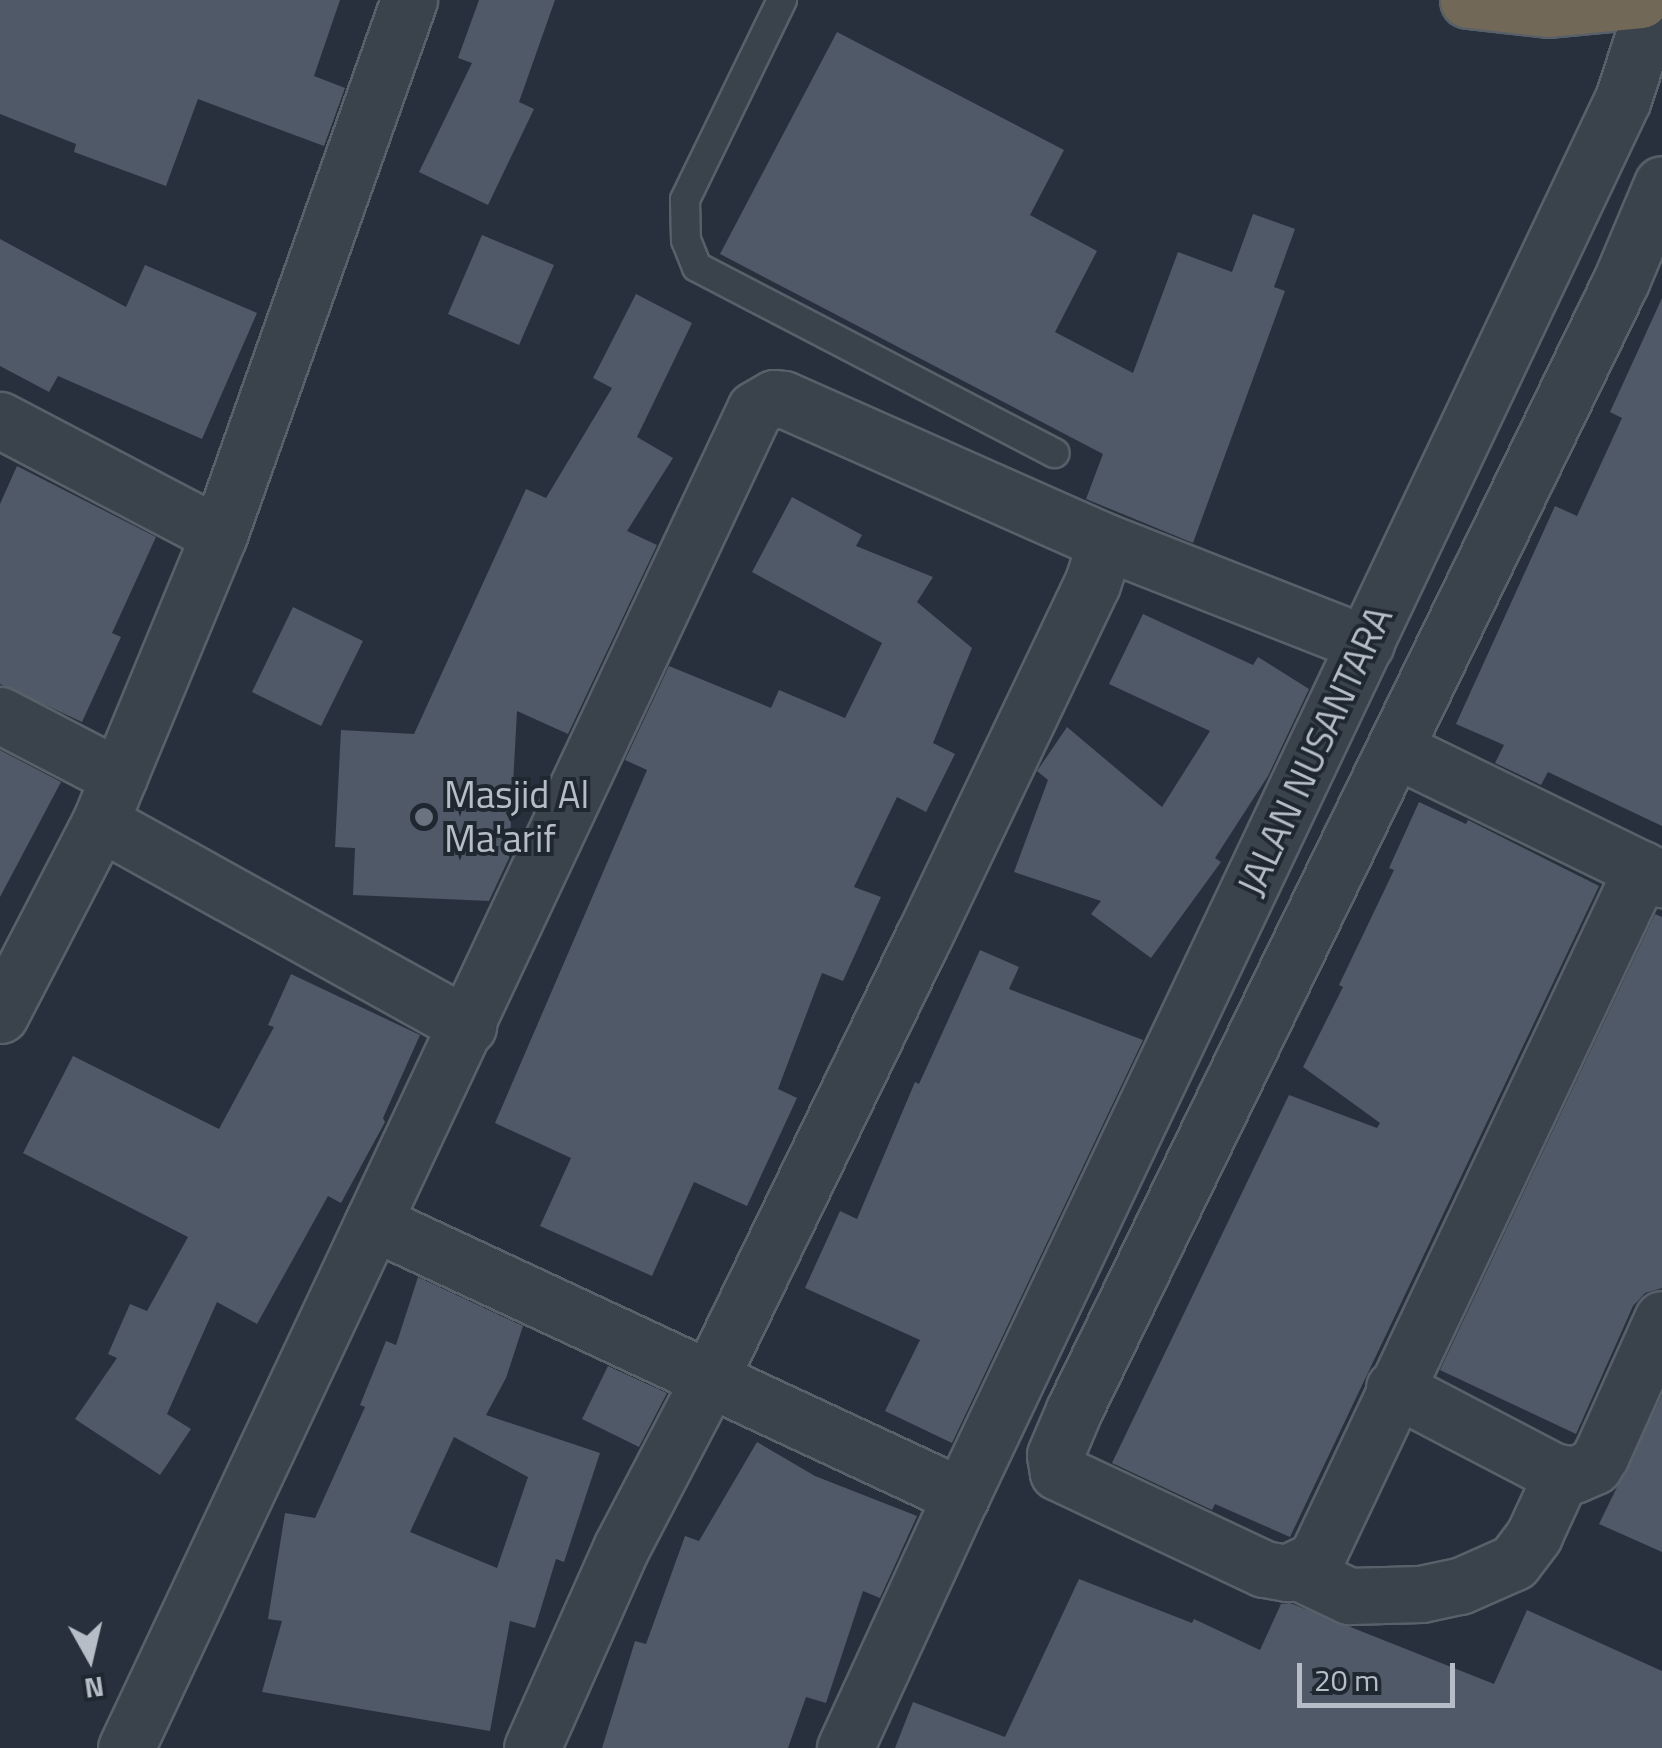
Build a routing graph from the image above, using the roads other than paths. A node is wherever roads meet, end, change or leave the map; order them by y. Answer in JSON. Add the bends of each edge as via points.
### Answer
{"nodes":[{"id":1,"x":409,"y":0,"type":"edge"},
{"id":2,"x":782,"y":0,"type":"edge"},
{"id":3,"x":1468,"y":0,"type":"edge"},
{"id":4,"x":1641,"y":0,"type":"edge"},
{"id":5,"x":1655,"y":0,"type":"edge"},
{"id":6,"x":1662,"y":184,"type":"edge"},
{"id":7,"x":1642,"y":288,"type":"edge"},
{"id":8,"x":0,"y":420,"type":"edge"},
{"id":9,"x":1055,"y":453,"type":"dead end"},
{"id":10,"x":219,"y":535,"type":"junction"},
{"id":11,"x":1106,"y":542,"type":"junction"},
{"id":12,"x":1366,"y":644,"type":"junction"},
{"id":13,"x":0,"y":715,"type":"edge"},
{"id":14,"x":1395,"y":749,"type":"junction"},
{"id":15,"x":109,"y":800,"type":"junction"},
{"id":16,"x":1652,"y":874,"type":"edge"},
{"id":17,"x":1,"y":1010,"type":"edge"},
{"id":18,"x":468,"y":1026,"type":"junction"},
{"id":19,"x":372,"y":1222,"type":"junction"},
{"id":20,"x":1662,"y":1319,"type":"edge"},
{"id":21,"x":710,"y":1378,"type":"junction"},
{"id":22,"x":1394,"y":1388,"type":"junction"},
{"id":23,"x":1562,"y":1474,"type":"junction"},
{"id":24,"x":961,"y":1496,"type":"junction"},
{"id":25,"x":1296,"y":1571,"type":"junction"},
{"id":26,"x":126,"y":1748,"type":"edge"},
{"id":27,"x":532,"y":1748,"type":"edge"},
{"id":28,"x":845,"y":1748,"type":"edge"}],
"edges":[{"from":1,"to":10,"type":"street"},
{"from":2,"to":9,"type":"lane","via":[[684,200],[686,240],[696,266]]},
{"from":3,"to":4,"type":"highway","via":[[1549,9]]},
{"from":5,"to":12,"type":"street","name":"JALAN NUSANTARA","via":[[1622,99]]},
{"from":6,"to":7,"type":"street"},
{"from":7,"to":14,"type":"street"},
{"from":8,"to":10,"type":"street"},
{"from":10,"to":15,"type":"street"},
{"from":11,"to":12,"type":"street"},
{"from":11,"to":18,"type":"street","via":[[783,400],[755,409]]},
{"from":11,"to":21,"type":"street","via":[[1092,584]]},
{"from":12,"to":24,"type":"street","name":"JALAN NUSANTARA"},
{"from":13,"to":15,"type":"street"},
{"from":14,"to":16,"type":"street"},
{"from":14,"to":25,"type":"street","via":[[1055,1455],[1067,1479],[1264,1570]]},
{"from":15,"to":17,"type":"street"},
{"from":15,"to":18,"type":"street"},
{"from":16,"to":22,"type":"street"},
{"from":18,"to":19,"type":"street"},
{"from":19,"to":21,"type":"street"},
{"from":19,"to":26,"type":"street"},
{"from":20,"to":23,"type":"street","via":[[1594,1466]]},
{"from":21,"to":24,"type":"street"},
{"from":21,"to":27,"type":"street","via":[[621,1548]]},
{"from":22,"to":23,"type":"street"},
{"from":22,"to":25,"type":"street","via":[[1316,1560]]},
{"from":23,"to":25,"type":"street","via":[[1514,1562],[1460,1586],[1349,1596]]},
{"from":24,"to":28,"type":"street","name":"JALAN NUSANTARA"}]}
